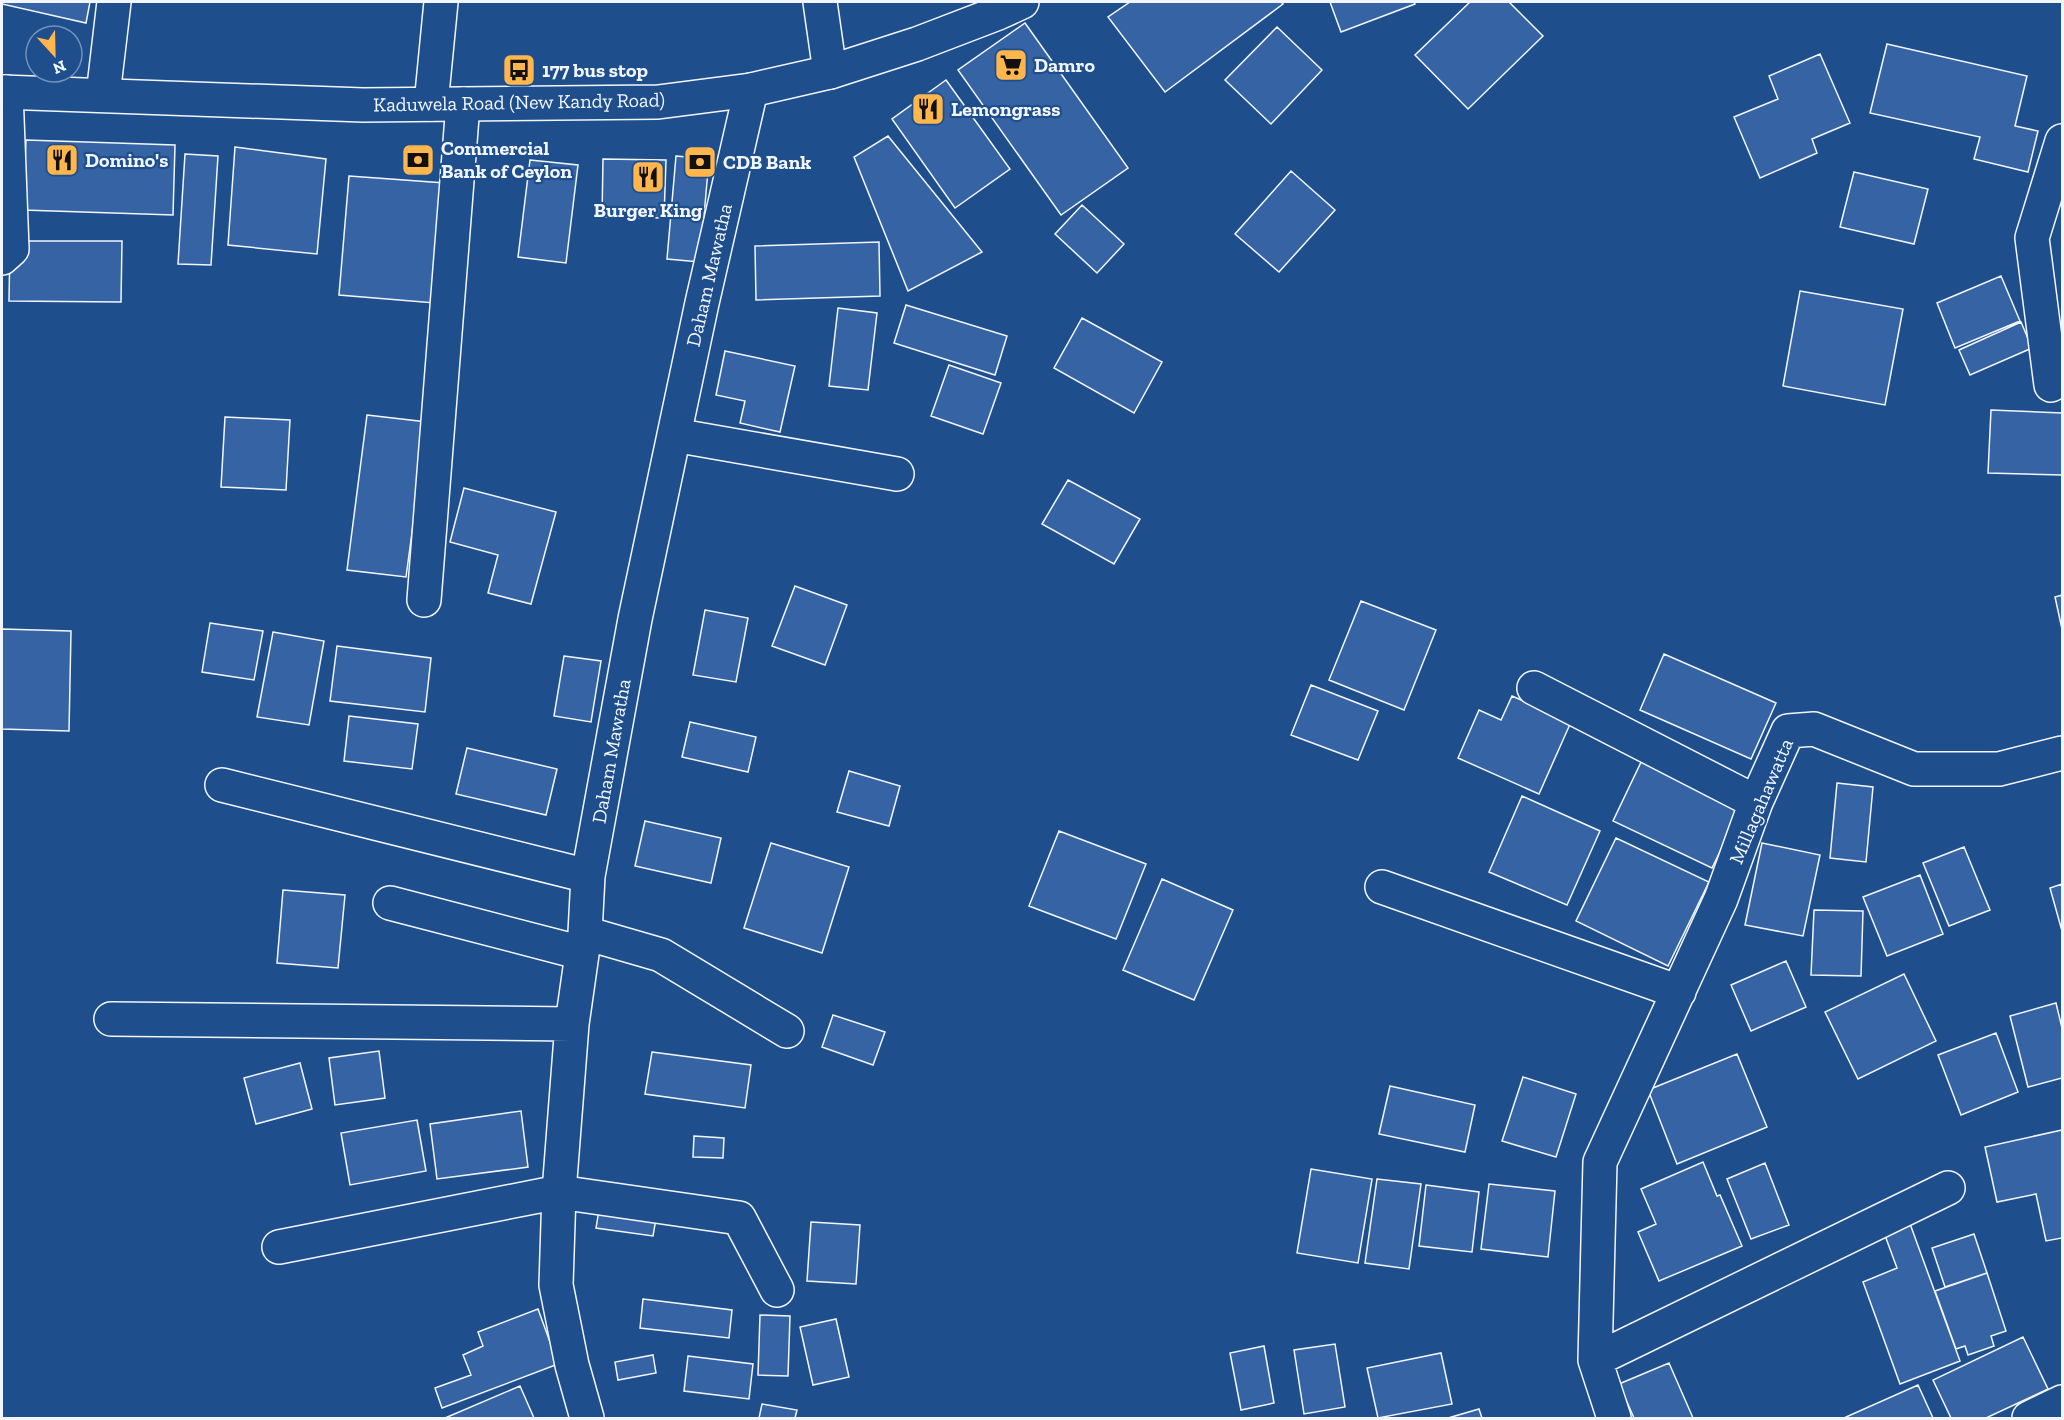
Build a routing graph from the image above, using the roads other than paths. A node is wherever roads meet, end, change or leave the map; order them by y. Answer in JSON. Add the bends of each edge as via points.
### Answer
{"nodes":[{"id":1,"x":114,"y":2,"type":"edge"},
{"id":2,"x":441,"y":2,"type":"edge"},
{"id":3,"x":820,"y":2,"type":"edge"},
{"id":4,"x":1022,"y":2,"type":"edge"},
{"id":5,"x":830,"y":72,"type":"junction"},
{"id":6,"x":751,"y":90,"type":"junction"},
{"id":7,"x":4,"y":92,"type":"edge"},
{"id":8,"x":102,"y":95,"type":"junction"},
{"id":9,"x":431,"y":104,"type":"junction"},
{"id":10,"x":464,"y":104,"type":"junction"},
{"id":11,"x":2062,"y":141,"type":"edge"},
{"id":12,"x":2,"y":258,"type":"edge"},
{"id":13,"x":2051,"y":385,"type":"dead end"},
{"id":14,"x":674,"y":435,"type":"junction"},
{"id":15,"x":897,"y":474,"type":"dead end"},
{"id":16,"x":424,"y":600,"type":"dead end"},
{"id":17,"x":1534,"y":688,"type":"dead end"},
{"id":18,"x":2062,"y":753,"type":"edge"},
{"id":19,"x":222,"y":785,"type":"dead end"},
{"id":20,"x":1756,"y":802,"type":"junction"},
{"id":21,"x":588,"y":876,"type":"junction"},
{"id":22,"x":1382,"y":887,"type":"dead end"},
{"id":23,"x":390,"y":903,"type":"dead end"},
{"id":24,"x":584,"y":943,"type":"junction"},
{"id":25,"x":1679,"y":992,"type":"junction"},
{"id":26,"x":111,"y":1019,"type":"dead end"},
{"id":27,"x":572,"y":1024,"type":"junction"},
{"id":28,"x":787,"y":1032,"type":"dead end"},
{"id":29,"x":1948,"y":1188,"type":"dead end"},
{"id":30,"x":559,"y":1192,"type":"junction"},
{"id":31,"x":279,"y":1247,"type":"dead end"},
{"id":32,"x":777,"y":1290,"type":"dead end"},
{"id":33,"x":1595,"y":1360,"type":"junction"},
{"id":34,"x":2062,"y":1402,"type":"edge"},
{"id":35,"x":587,"y":1419,"type":"edge"},
{"id":36,"x":1614,"y":1419,"type":"edge"},
{"id":37,"x":2029,"y":1419,"type":"edge"}],
"edges":[{"from":1,"to":8,"type":"street"},
{"from":2,"to":9,"type":"street"},
{"from":3,"to":5,"type":"street"},
{"from":4,"to":5,"type":"street","name":"Kaduwela Road (New Kandy Road)","via":[[917,44]]},
{"from":5,"to":6,"type":"street","name":"Kaduwela Road (New Kandy Road)"},
{"from":6,"to":10,"type":"street","name":"Kaduwela Road (New Kandy Road)","via":[[658,102]]},
{"from":6,"to":14,"type":"street","name":"Daham Mawatha"},
{"from":7,"to":8,"type":"street","name":"Kaduwela Road (New Kandy Road)"},
{"from":7,"to":12,"type":"street","via":[[12,249]]},
{"from":8,"to":9,"type":"street","name":"Kaduwela Road (New Kandy Road)"},
{"from":9,"to":10,"type":"street","name":"Kaduwela Road (New Kandy Road)"},
{"from":10,"to":16,"type":"street"},
{"from":11,"to":13,"type":"street","via":[[2032,238]]},
{"from":14,"to":15,"type":"street"},
{"from":14,"to":21,"type":"street","name":"Daham Mawatha","via":[[634,619]]},
{"from":17,"to":20,"type":"street"},
{"from":18,"to":20,"type":"street","name":"Millagahawatta","via":[[1999,769],[1914,769],[1814,729],[1788,731]]},
{"from":19,"to":21,"type":"street"},
{"from":20,"to":25,"type":"street","name":"Millagahawatta","via":[[1721,899]]},
{"from":21,"to":24,"type":"street","name":"Daham Mawatha"},
{"from":22,"to":25,"type":"street"},
{"from":23,"to":24,"type":"street"},
{"from":24,"to":27,"type":"street","name":"Daham Mawatha"},
{"from":24,"to":28,"type":"street","via":[[662,955]]},
{"from":25,"to":33,"type":"street","name":"Millagahawatta","via":[[1600,1162]]},
{"from":26,"to":27,"type":"street"},
{"from":27,"to":30,"type":"street","name":"Daham Mawatha"},
{"from":29,"to":33,"type":"street"},
{"from":30,"to":31,"type":"street"},
{"from":30,"to":32,"type":"street","via":[[739,1218]]},
{"from":30,"to":35,"type":"street","name":"Daham Mawatha","via":[[556,1284]]},
{"from":33,"to":36,"type":"street","name":"Millagahawatta"},
{"from":34,"to":37,"type":"street"}]}
